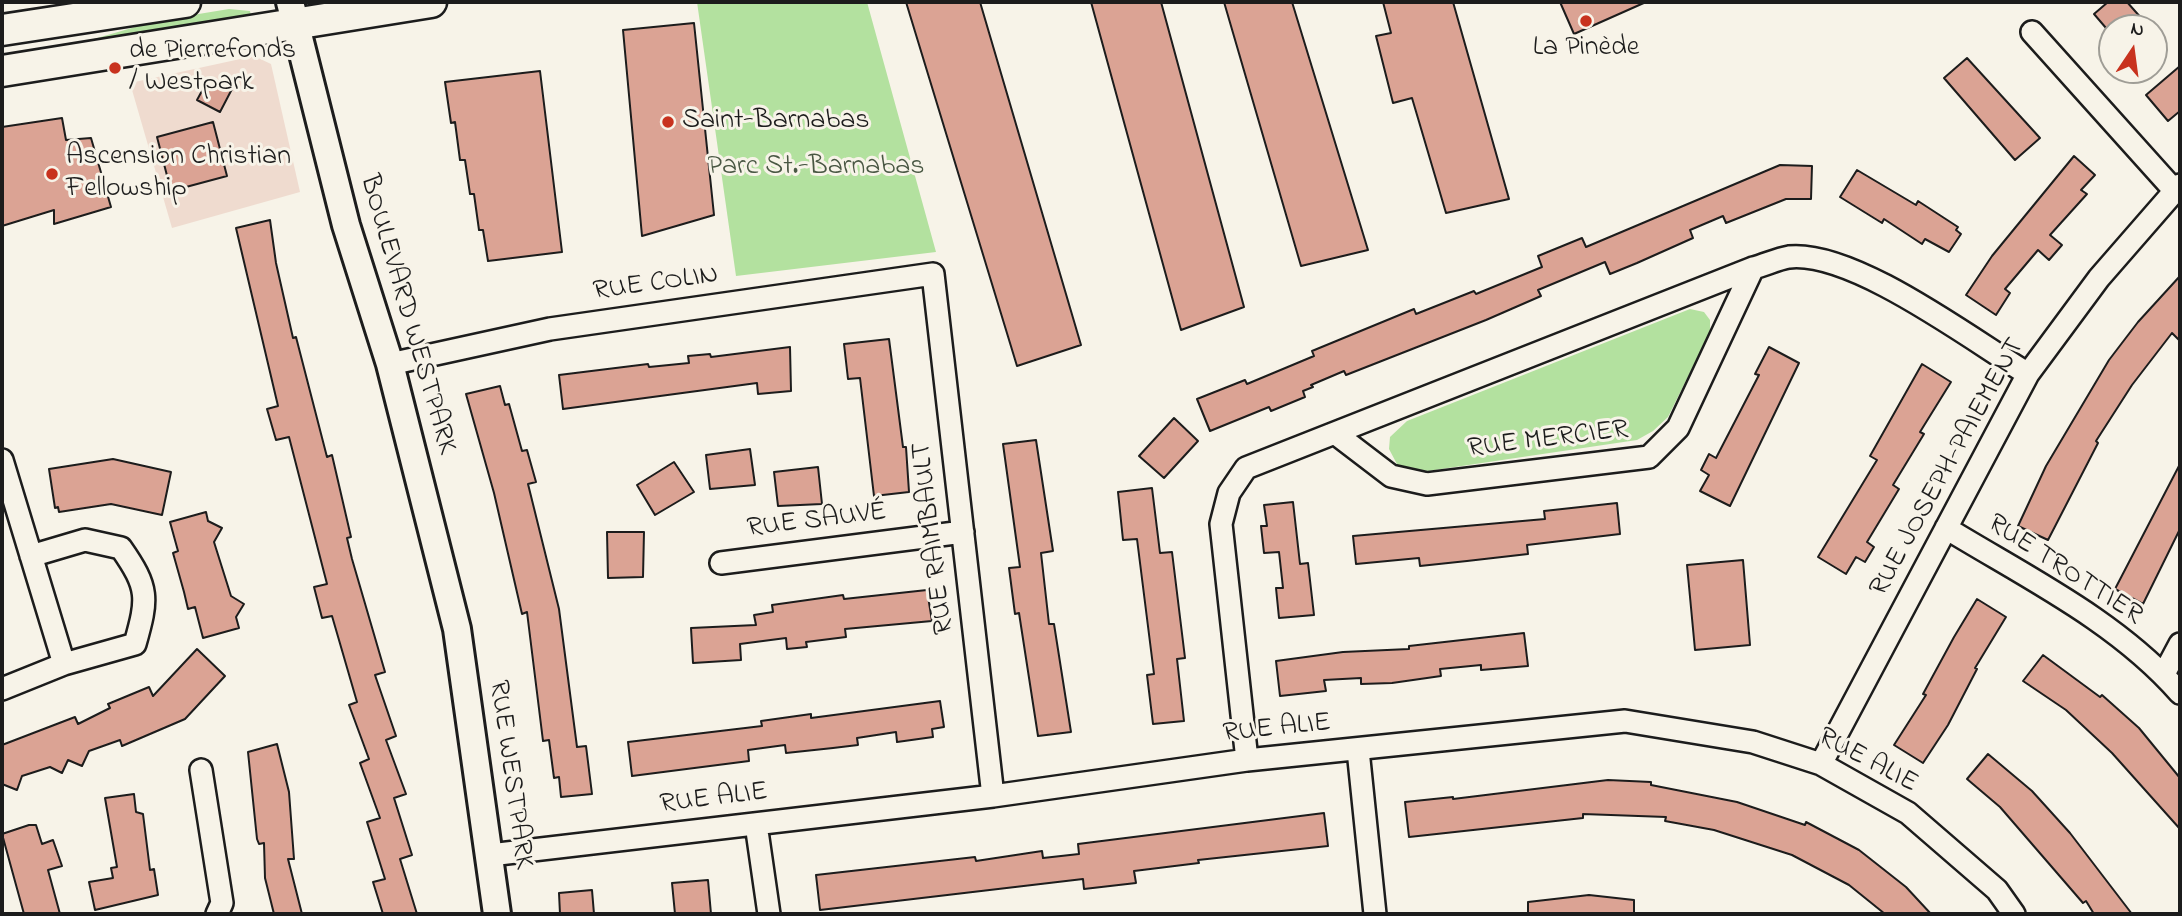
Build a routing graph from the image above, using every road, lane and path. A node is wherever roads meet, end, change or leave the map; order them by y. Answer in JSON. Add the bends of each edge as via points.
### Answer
{"nodes":[{"id":1,"x":184,"y":2,"type":"edge"},
{"id":2,"x":431,"y":2,"type":"edge"},
{"id":3,"x":293,"y":13,"type":"edge"},
{"id":4,"x":2,"y":30,"type":"edge"},
{"id":5,"x":2032,"y":32,"type":"dead end"},
{"id":6,"x":2,"y":71,"type":"edge"},
{"id":7,"x":2177,"y":188,"type":"edge"},
{"id":8,"x":1753,"y":268,"type":"junction"},
{"id":9,"x":933,"y":274,"type":"joint"},
{"id":10,"x":390,"y":364,"type":"junction"},
{"id":11,"x":2028,"y":374,"type":"junction"},
{"id":12,"x":1336,"y":434,"type":"junction"},
{"id":13,"x":2,"y":460,"type":"edge"},
{"id":14,"x":1946,"y":528,"type":"junction"},
{"id":15,"x":963,"y":532,"type":"junction"},
{"id":16,"x":31,"y":556,"type":"junction"},
{"id":17,"x":721,"y":563,"type":"dead end"},
{"id":18,"x":2180,"y":644,"type":"edge"},
{"id":19,"x":459,"y":645,"type":"joint"},
{"id":20,"x":64,"y":664,"type":"junction"},
{"id":21,"x":2164,"y":674,"type":"junction"},
{"id":22,"x":2,"y":689,"type":"edge"},
{"id":23,"x":2180,"y":692,"type":"edge"},
{"id":24,"x":1358,"y":750,"type":"junction"},
{"id":25,"x":1247,"y":760,"type":"junction"},
{"id":26,"x":1821,"y":764,"type":"junction"},
{"id":27,"x":201,"y":770,"type":"dead end"},
{"id":28,"x":993,"y":796,"type":"junction"},
{"id":29,"x":756,"y":824,"type":"junction"},
{"id":30,"x":490,"y":855,"type":"junction"},
{"id":31,"x":217,"y":914,"type":"edge"},
{"id":32,"x":497,"y":914,"type":"edge"},
{"id":33,"x":769,"y":914,"type":"edge"},
{"id":34,"x":1376,"y":914,"type":"edge"},
{"id":35,"x":2014,"y":914,"type":"edge"}],
"edges":[{"from":1,"to":4,"type":"main road"},
{"from":2,"to":3,"type":"main road"},
{"from":3,"to":6,"type":"main road"},
{"from":3,"to":10,"type":"street","name":"BOULEVARD WESTPARK","via":[[346,225]]},
{"from":5,"to":7,"type":"street"},
{"from":7,"to":11,"type":"street","name":"RUE JOSEPH-PAIEMENT","via":[[2099,278]]},
{"from":8,"to":11,"type":"street","via":[[1790,257],[1839,263],[1876,279]]},
{"from":8,"to":12,"type":"street"},
{"from":8,"to":12,"type":"street","name":"RUE MERCIER","via":[[1678,428],[1649,457],[1427,484],[1391,476]]},
{"from":9,"to":10,"type":"street","name":"RUE COLIN","via":[[550,329]]},
{"from":9,"to":15,"type":"street","name":"RUE RAIMBAULT"},
{"from":10,"to":19,"type":"street","name":"BOULEVARD WESTPARK"},
{"from":11,"to":14,"type":"street","name":"RUE JOSEPH-PAIEMENT"},
{"from":12,"to":25,"type":"street","via":[[1246,468],[1229,493],[1221,524]]},
{"from":13,"to":16,"type":"street"},
{"from":14,"to":21,"type":"street","name":"RUE TROTTIER","via":[[2091,616]]},
{"from":14,"to":26,"type":"street","name":"RUE JOSEPH-PAIEMENT"},
{"from":15,"to":17,"type":"street","name":"RUE SAUVÉ"},
{"from":15,"to":28,"type":"street","name":"RUE RAIMBAULT"},
{"from":16,"to":20,"type":"street"},
{"from":16,"to":20,"type":"street","via":[[85,540],[121,548],[138,573],[146,603],[135,644]]},
{"from":18,"to":21,"type":"street"},
{"from":19,"to":30,"type":"street","name":"RUE WESTPARK"},
{"from":20,"to":22,"type":"street"},
{"from":21,"to":23,"type":"street","name":"RUE TROTTIER"},
{"from":24,"to":25,"type":"street","name":"RUE ALIE"},
{"from":24,"to":26,"type":"street","name":"RUE ALIE","via":[[1625,721],[1753,742]]},
{"from":24,"to":34,"type":"street"},
{"from":25,"to":28,"type":"street","name":"RUE ALIE"},
{"from":26,"to":35,"type":"street","name":"RUE ALIE","via":[[1909,813],[1997,890]]},
{"from":27,"to":31,"type":"street","via":[[222,903]]},
{"from":28,"to":29,"type":"street","name":"RUE ALIE"},
{"from":29,"to":30,"type":"street","name":"RUE ALIE"},
{"from":29,"to":33,"type":"street"},
{"from":30,"to":32,"type":"street","name":"RUE WESTPARK"}]}
